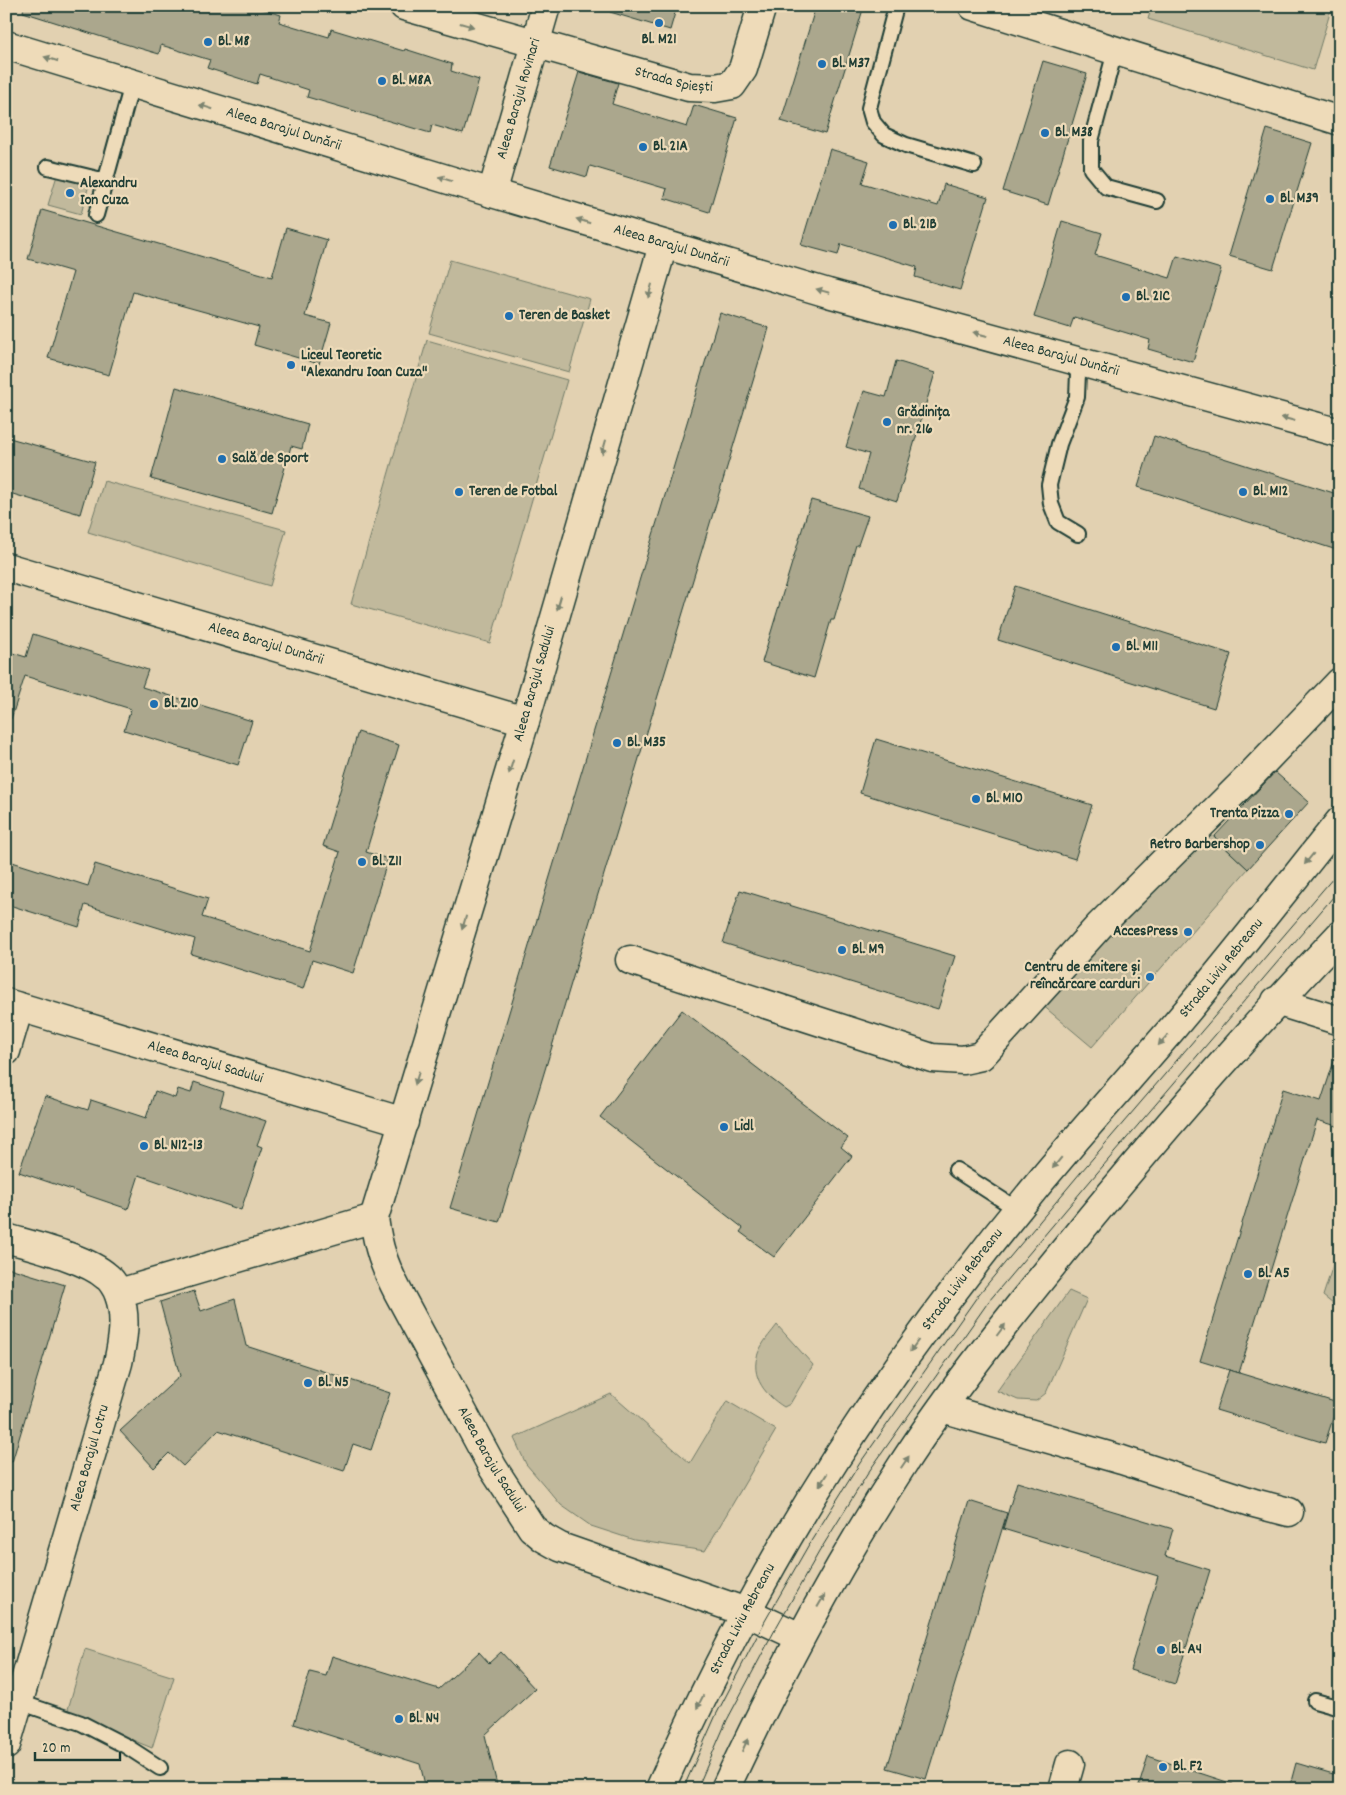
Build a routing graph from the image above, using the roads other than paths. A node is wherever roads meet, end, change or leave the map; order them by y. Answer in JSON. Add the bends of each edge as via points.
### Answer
{"nodes":[{"id":1,"x":404,"y":6,"type":"edge"},
{"id":2,"x":546,"y":6,"type":"edge"},
{"id":3,"x":762,"y":6,"type":"edge"},
{"id":4,"x":896,"y":6,"type":"edge"},
{"id":5,"x":974,"y":6,"type":"edge"},
{"id":6,"x":6,"y":45,"type":"edge"},
{"id":7,"x":535,"y":45,"type":"junction"},
{"id":8,"x":1114,"y":51,"type":"junction"},
{"id":9,"x":132,"y":84,"type":"junction"},
{"id":10,"x":1340,"y":121,"type":"edge"},
{"id":11,"x":974,"y":165,"type":"dead end"},
{"id":12,"x":48,"y":167,"type":"dead end"},
{"id":13,"x":106,"y":181,"type":"junction"},
{"id":14,"x":492,"y":194,"type":"junction"},
{"id":15,"x":1157,"y":201,"type":"dead end"},
{"id":16,"x":96,"y":215,"type":"dead end"},
{"id":17,"x":663,"y":245,"type":"junction"},
{"id":18,"x":1067,"y":358,"type":"junction"},
{"id":19,"x":1338,"y":428,"type":"edge"},
{"id":20,"x":1078,"y":534,"type":"dead end"},
{"id":21,"x":6,"y":567,"type":"edge"},
{"id":22,"x":1340,"y":682,"type":"edge"},
{"id":23,"x":525,"y":721,"type":"junction"},
{"id":24,"x":1340,"y":821,"type":"edge"},
{"id":25,"x":1340,"y":935,"type":"edge"},
{"id":26,"x":630,"y":960,"type":"dead end"},
{"id":27,"x":1276,"y":1001,"type":"junction"},
{"id":28,"x":13,"y":1005,"type":"edge"},
{"id":29,"x":1340,"y":1021,"type":"edge"},
{"id":30,"x":6,"y":1051,"type":"edge"},
{"id":31,"x":404,"y":1122,"type":"junction"},
{"id":32,"x":956,"y":1170,"type":"dead end"},
{"id":33,"x":1018,"y":1210,"type":"junction"},
{"id":34,"x":374,"y":1218,"type":"junction"},
{"id":35,"x":6,"y":1238,"type":"edge"},
{"id":36,"x":119,"y":1293,"type":"junction"},
{"id":37,"x":942,"y":1408,"type":"junction"},
{"id":38,"x":1289,"y":1512,"type":"dead end"},
{"id":39,"x":746,"y":1612,"type":"junction"},
{"id":40,"x":800,"y":1637,"type":"junction"},
{"id":41,"x":1315,"y":1701,"type":"dead end"},
{"id":42,"x":19,"y":1702,"type":"junction"},
{"id":43,"x":1340,"y":1708,"type":"edge"},
{"id":44,"x":6,"y":1745,"type":"edge"},
{"id":45,"x":160,"y":1768,"type":"dead end"},
{"id":46,"x":660,"y":1789,"type":"edge"},
{"id":47,"x":725,"y":1789,"type":"edge"}],
"edges":[{"from":1,"to":7,"type":"street","name":"Strada Spiești","one_way":true},
{"from":2,"to":7,"type":"street","name":"Aleea Barajul Rovinari"},
{"from":3,"to":7,"type":"street","name":"Strada Spiești","via":[[743,68],[732,85],[715,88],[689,87]]},
{"from":4,"to":11,"type":"lane","via":[[869,108],[873,122],[884,135],[899,142]]},
{"from":5,"to":8,"type":"street"},
{"from":9,"to":6,"type":"street","name":"Aleea Barajul Dunării","one_way":true},
{"from":7,"to":14,"type":"street","name":"Aleea Barajul Rovinari"},
{"from":8,"to":10,"type":"street"},
{"from":8,"to":15,"type":"lane","via":[[1091,141],[1091,169],[1106,187]]},
{"from":9,"to":13,"type":"lane"},
{"from":14,"to":9,"type":"street","name":"Aleea Barajul Dunării","one_way":true},
{"from":12,"to":13,"type":"lane"},
{"from":13,"to":16,"type":"lane"},
{"from":17,"to":14,"type":"street","name":"Aleea Barajul Dunării","one_way":true},
{"from":18,"to":17,"type":"street","name":"Aleea Barajul Dunării","one_way":true},
{"from":17,"to":23,"type":"street","name":"Aleea Barajul Sadului","one_way":true},
{"from":19,"to":18,"type":"street","name":"Aleea Barajul Dunării","one_way":true},
{"from":18,"to":20,"type":"lane","via":[[1078,373],[1077,397],[1059,444],[1049,485],[1051,504],[1058,522]]},
{"from":21,"to":23,"type":"street","name":"Aleea Barajul Dunării"},
{"from":22,"to":26,"type":"street","via":[[1100,925],[981,1056],[963,1060],[932,1058]]},
{"from":23,"to":31,"type":"street","name":"Aleea Barajul Sadului","one_way":true},
{"from":24,"to":33,"type":"street","name":"Strada Liviu Rebreanu","one_way":true,"via":[[1195,1001]]},
{"from":25,"to":27,"type":"street"},
{"from":27,"to":29,"type":"street"},
{"from":37,"to":27,"type":"street","one_way":true,"via":[[1104,1201]]},
{"from":28,"to":30,"type":"street"},
{"from":28,"to":31,"type":"street","name":"Aleea Barajul Sadului"},
{"from":31,"to":34,"type":"street","name":"Aleea Barajul Sadului"},
{"from":32,"to":33,"type":"lane"},
{"from":33,"to":39,"type":"street","name":"Strada Liviu Rebreanu","one_way":true,"via":[[947,1301],[838,1456]]},
{"from":34,"to":36,"type":"street"},
{"from":34,"to":39,"type":"street","name":"Aleea Barajul Sadului","via":[[385,1266],[398,1292],[493,1468],[532,1528],[560,1547]]},
{"from":35,"to":36,"type":"street","name":"Aleea Barajul Lotru","via":[[84,1263],[107,1276]]},
{"from":36,"to":42,"type":"street","name":"Aleea Barajul Lotru","via":[[124,1337],[118,1363]]},
{"from":37,"to":38,"type":"street"},
{"from":40,"to":37,"type":"street","one_way":true,"via":[[901,1466]]},
{"from":39,"to":40,"type":"street","name":"Aleea Barajul Sadului"},
{"from":39,"to":46,"type":"street","name":"Strada Liviu Rebreanu","one_way":true,"via":[[690,1721]]},
{"from":47,"to":40,"type":"street","one_way":true},
{"from":41,"to":43,"type":"lane"},
{"from":42,"to":44,"type":"street","name":"Aleea Barajul Lotru"},
{"from":42,"to":45,"type":"lane","via":[[81,1723]]}]}
